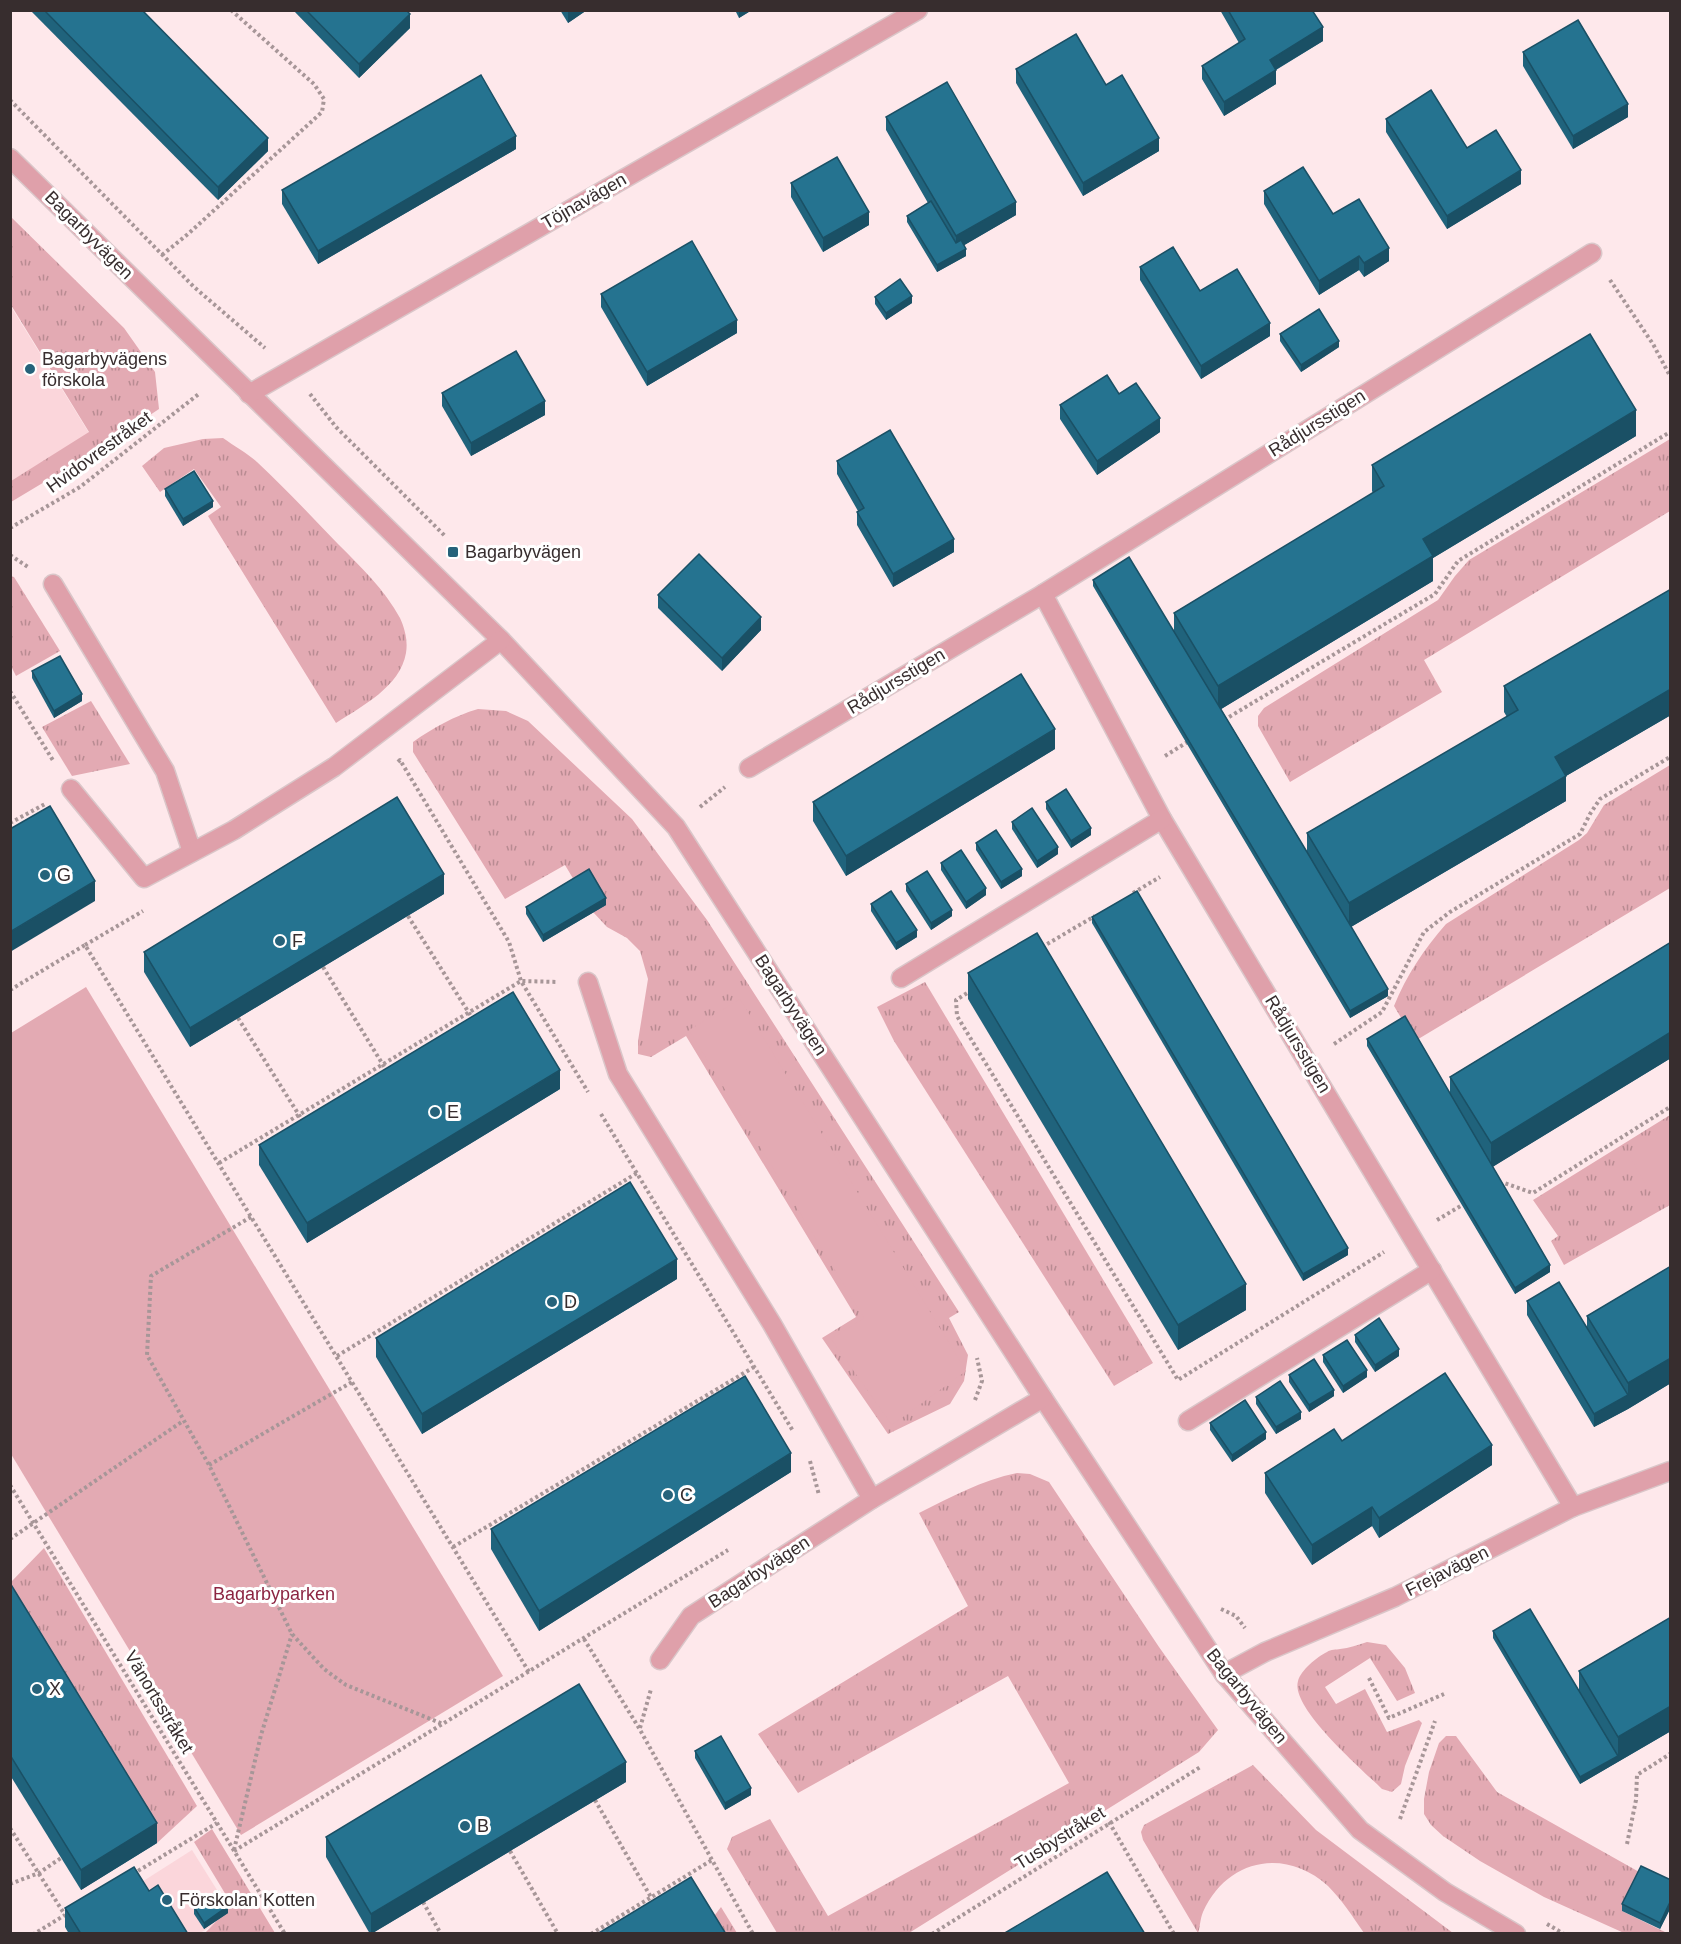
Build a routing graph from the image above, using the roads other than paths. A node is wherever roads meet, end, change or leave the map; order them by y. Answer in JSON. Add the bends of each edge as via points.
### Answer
{"nodes":[{"id":1,"x":918,"y":10,"type":"edge"},
{"id":2,"x":10,"y":158,"type":"edge"},
{"id":3,"x":1592,"y":253,"type":"road end"},
{"id":4,"x":249,"y":394,"type":"junction"},
{"id":5,"x":53,"y":584,"type":"dead end"},
{"id":6,"x":1042,"y":594,"type":"junction"},
{"id":7,"x":501,"y":640,"type":"junction"},
{"id":8,"x":749,"y":768,"type":"road end"},
{"id":9,"x":71,"y":789,"type":"road end"},
{"id":10,"x":1162,"y":819,"type":"junction"},
{"id":11,"x":192,"y":852,"type":"junction"},
{"id":12,"x":901,"y":978,"type":"dead end"},
{"id":13,"x":588,"y":982,"type":"road end"},
{"id":14,"x":1432,"y":1269,"type":"junction"},
{"id":15,"x":1043,"y":1398,"type":"junction"},
{"id":16,"x":1188,"y":1421,"type":"dead end"},
{"id":17,"x":1671,"y":1471,"type":"edge"},
{"id":18,"x":872,"y":1499,"type":"junction"},
{"id":19,"x":1573,"y":1507,"type":"junction"},
{"id":20,"x":660,"y":1660,"type":"road end"},
{"id":21,"x":1224,"y":1674,"type":"junction"},
{"id":22,"x":1516,"y":1934,"type":"edge"}],
"edges":[{"from":1,"to":4,"type":"street","name":"Töjnavägen"},
{"from":2,"to":4,"type":"street","name":"Bagarbyvägen"},
{"from":3,"to":6,"type":"street","name":"Rådjursstigen"},
{"from":4,"to":7,"type":"street","name":"Bagarbyvägen"},
{"from":5,"to":11,"type":"street","via":[[165,771]]},
{"from":6,"to":8,"type":"street","name":"Rådjursstigen"},
{"from":6,"to":10,"type":"street","name":"Rådjursstigen"},
{"from":7,"to":11,"type":"street","via":[[334,767]]},
{"from":7,"to":15,"type":"street","name":"Bagarbyvägen","via":[[676,826]]},
{"from":9,"to":11,"type":"street","via":[[144,878]]},
{"from":10,"to":12,"type":"street"},
{"from":10,"to":14,"type":"street","name":"Rådjursstigen"},
{"from":13,"to":18,"type":"street","via":[[618,1074],[772,1324]]},
{"from":14,"to":16,"type":"street"},
{"from":14,"to":19,"type":"street","name":"Rådjursstigen"},
{"from":15,"to":18,"type":"street","name":"Bagarbyvägen"},
{"from":15,"to":21,"type":"street","name":"Bagarbyvägen"},
{"from":17,"to":19,"type":"street","name":"Frejavägen"},
{"from":18,"to":20,"type":"street","name":"Bagarbyvägen","via":[[691,1616]]},
{"from":19,"to":21,"type":"street","name":"Frejavägen","via":[[1395,1597],[1265,1652]]},
{"from":21,"to":22,"type":"street","name":"Bagarbyvägen","via":[[1360,1830],[1445,1893]]}]}
